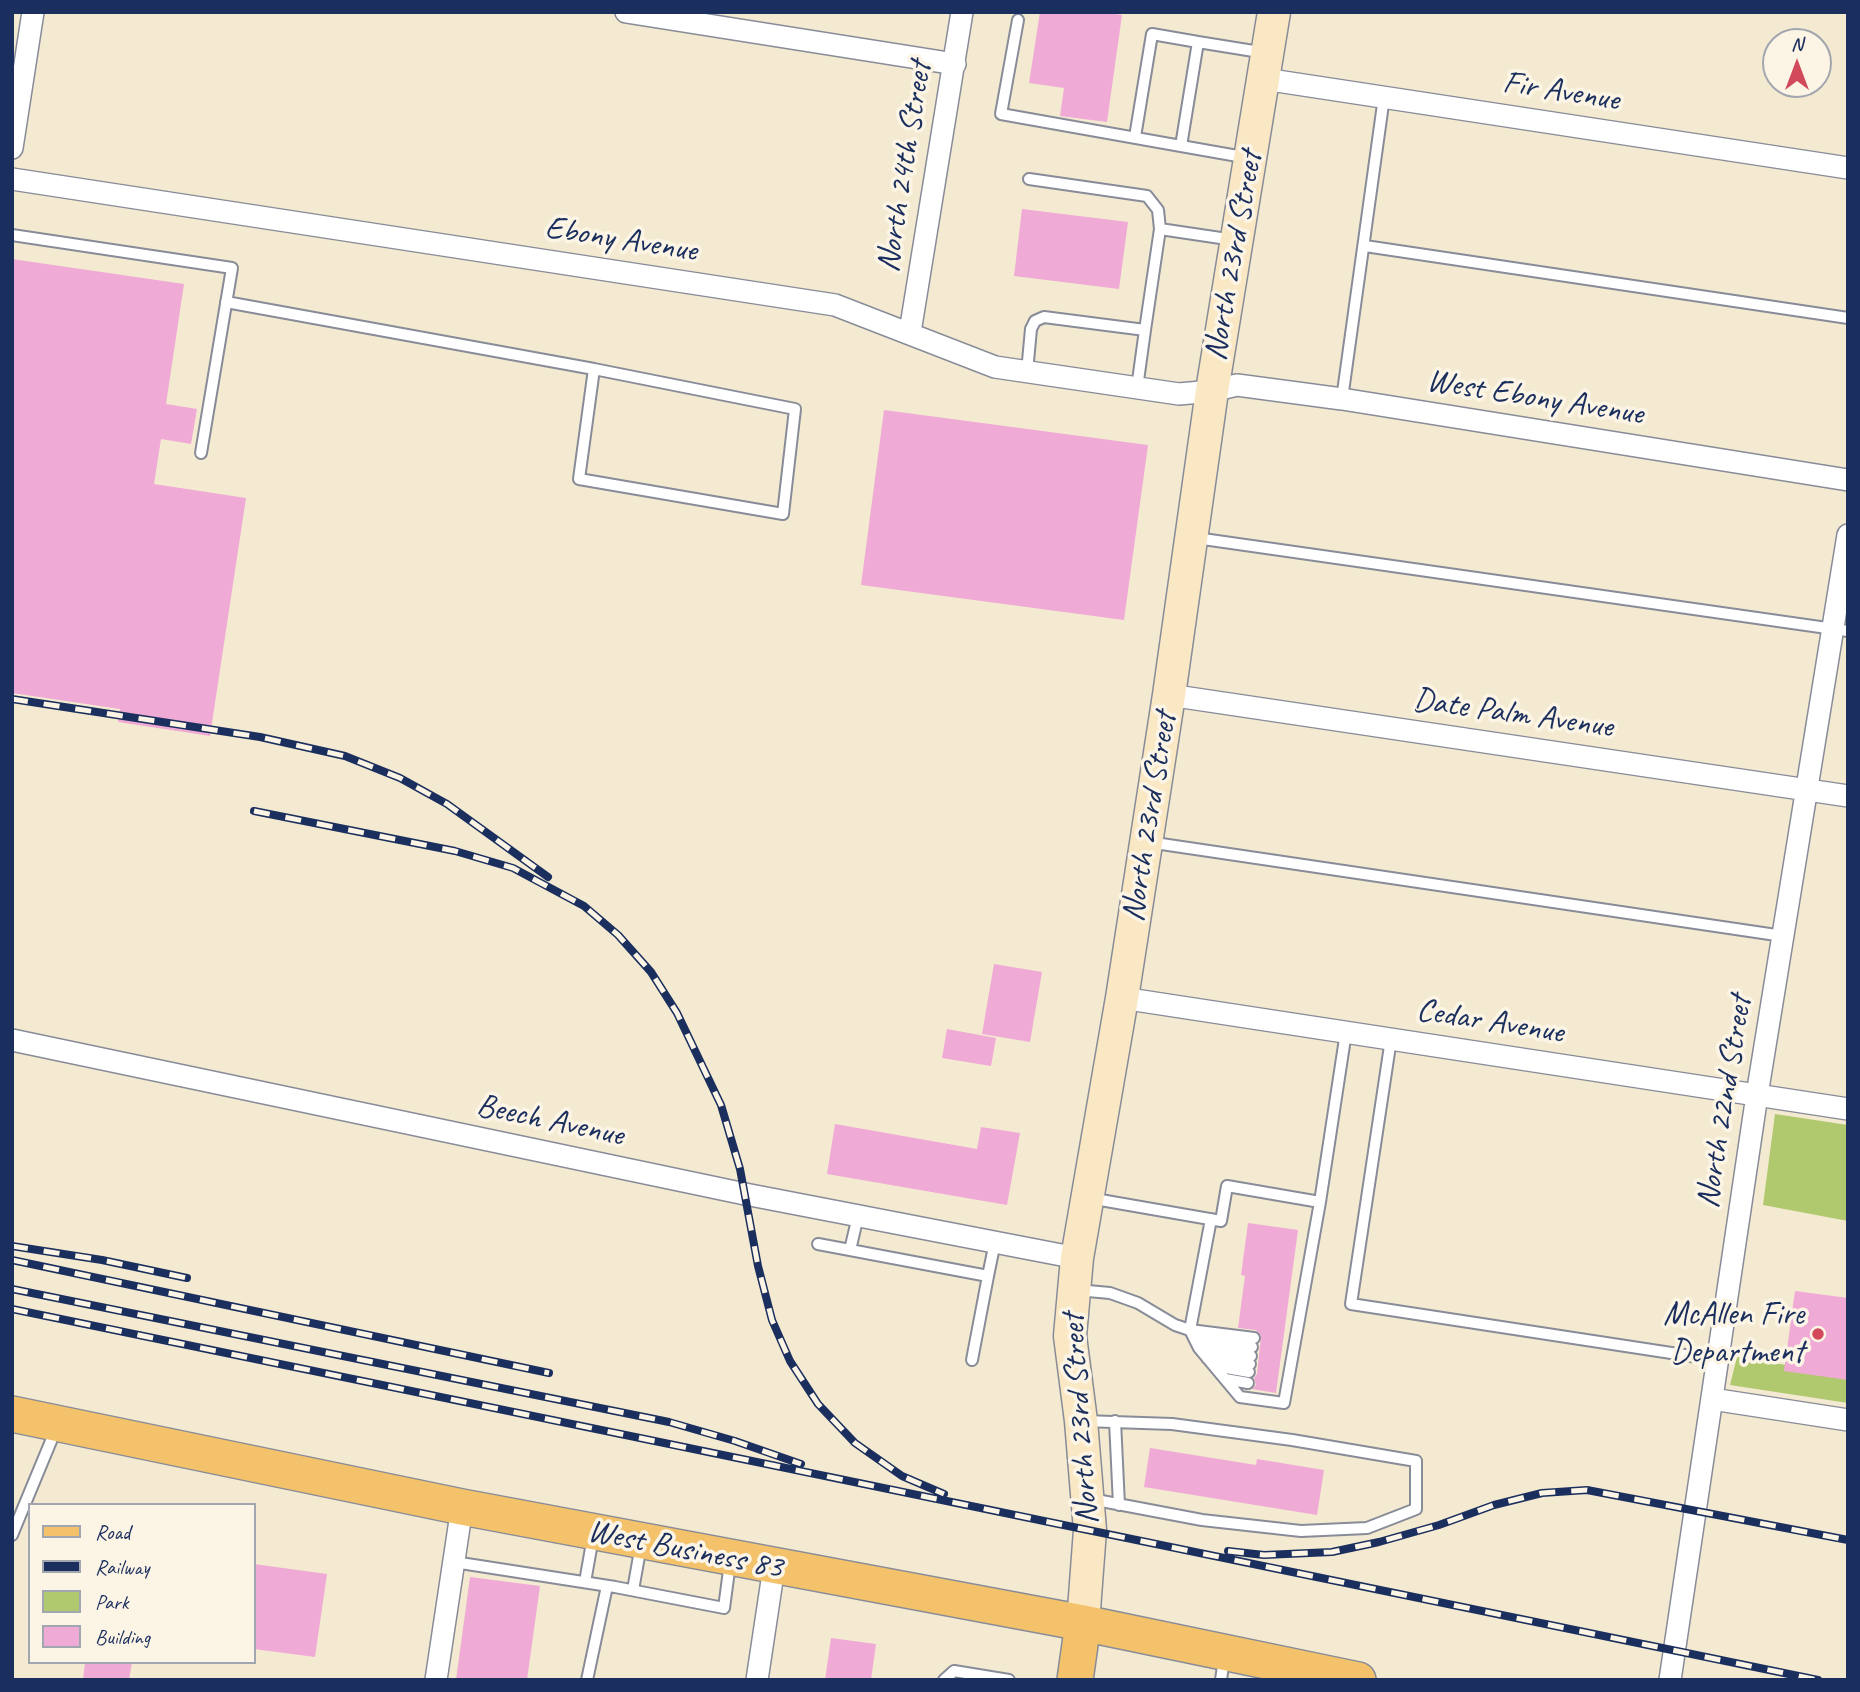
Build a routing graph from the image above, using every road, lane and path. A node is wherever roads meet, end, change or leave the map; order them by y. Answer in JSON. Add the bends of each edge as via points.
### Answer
{"nodes":[{"id":1,"x":33,"y":12,"type":"edge"},
{"id":2,"x":626,"y":12,"type":"edge"},
{"id":3,"x":962,"y":12,"type":"edge"},
{"id":4,"x":1274,"y":12,"type":"edge"},
{"id":5,"x":1018,"y":20,"type":"dead end"},
{"id":6,"x":1198,"y":42,"type":"junction"},
{"id":7,"x":955,"y":64,"type":"junction"},
{"id":8,"x":1266,"y":66,"type":"junction"},
{"id":9,"x":1384,"y":97,"type":"junction"},
{"id":10,"x":1135,"y":137,"type":"junction"},
{"id":11,"x":1181,"y":146,"type":"junction"},
{"id":12,"x":12,"y":148,"type":"edge"},
{"id":13,"x":1251,"y":158,"type":"junction"},
{"id":14,"x":1848,"y":168,"type":"edge"},
{"id":15,"x":12,"y":179,"type":"edge"},
{"id":16,"x":1029,"y":179,"type":"dead end"},
{"id":17,"x":1160,"y":229,"type":"junction"},
{"id":18,"x":12,"y":235,"type":"edge"},
{"id":19,"x":1237,"y":240,"type":"junction"},
{"id":20,"x":1364,"y":246,"type":"junction"},
{"id":21,"x":226,"y":302,"type":"junction"},
{"id":22,"x":1848,"y":318,"type":"edge"},
{"id":23,"x":1145,"y":330,"type":"junction"},
{"id":24,"x":909,"y":332,"type":"junction"},
{"id":25,"x":594,"y":369,"type":"junction"},
{"id":26,"x":1027,"y":372,"type":"junction"},
{"id":27,"x":1137,"y":388,"type":"junction"},
{"id":28,"x":1212,"y":391,"type":"junction"},
{"id":29,"x":1342,"y":399,"type":"junction"},
{"id":30,"x":201,"y":453,"type":"dead end"},
{"id":31,"x":1848,"y":480,"type":"edge"},
{"id":32,"x":1848,"y":535,"type":"edge"},
{"id":33,"x":1191,"y":537,"type":"junction"},
{"id":34,"x":1840,"y":630,"type":"edge"},
{"id":35,"x":1170,"y":695,"type":"junction"},
{"id":36,"x":1807,"y":789,"type":"junction"},
{"id":37,"x":1848,"y":796,"type":"edge"},
{"id":38,"x":1146,"y":842,"type":"junction"},
{"id":39,"x":1783,"y":936,"type":"junction"},
{"id":40,"x":1122,"y":998,"type":"junction"},
{"id":41,"x":1346,"y":1032,"type":"junction"},
{"id":42,"x":1391,"y":1039,"type":"junction"},
{"id":43,"x":12,"y":1040,"type":"edge"},
{"id":44,"x":1757,"y":1095,"type":"junction"},
{"id":45,"x":1848,"y":1109,"type":"edge"},
{"id":46,"x":1087,"y":1197,"type":"junction"},
{"id":47,"x":1320,"y":1202,"type":"junction"},
{"id":48,"x":858,"y":1216,"type":"junction"},
{"id":49,"x":1211,"y":1219,"type":"junction"},
{"id":50,"x":995,"y":1242,"type":"junction"},
{"id":51,"x":818,"y":1244,"type":"dead end"},
{"id":52,"x":850,"y":1250,"type":"junction"},
{"id":53,"x":1077,"y":1258,"type":"junction"},
{"id":54,"x":988,"y":1276,"type":"junction"},
{"id":55,"x":1074,"y":1290,"type":"junction"},
{"id":56,"x":1195,"y":1339,"type":"junction"},
{"id":57,"x":972,"y":1360,"type":"dead end"},
{"id":58,"x":1251,"y":1360,"type":"junction"},
{"id":59,"x":1717,"y":1360,"type":"junction"},
{"id":60,"x":1211,"y":1362,"type":"junction"},
{"id":61,"x":1225,"y":1379,"type":"junction"},
{"id":62,"x":1712,"y":1399,"type":"junction"},
{"id":63,"x":12,"y":1414,"type":"edge"},
{"id":64,"x":1848,"y":1420,"type":"edge"},
{"id":65,"x":1081,"y":1421,"type":"junction"},
{"id":66,"x":1115,"y":1421,"type":"junction"},
{"id":67,"x":59,"y":1424,"type":"junction"},
{"id":68,"x":1088,"y":1498,"type":"junction"},
{"id":69,"x":1119,"y":1504,"type":"junction"},
{"id":70,"x":462,"y":1507,"type":"junction"},
{"id":71,"x":594,"y":1532,"type":"junction"},
{"id":72,"x":12,"y":1535,"type":"edge"},
{"id":73,"x":642,"y":1542,"type":"junction"},
{"id":74,"x":730,"y":1558,"type":"junction"},
{"id":75,"x":454,"y":1562,"type":"junction"},
{"id":76,"x":774,"y":1567,"type":"junction"},
{"id":77,"x":585,"y":1582,"type":"junction"},
{"id":78,"x":607,"y":1586,"type":"junction"},
{"id":79,"x":633,"y":1590,"type":"junction"},
{"id":80,"x":1083,"y":1623,"type":"junction"},
{"id":81,"x":1223,"y":1666,"type":"edge"},
{"id":82,"x":1337,"y":1678,"type":"edge"},
{"id":83,"x":436,"y":1680,"type":"edge"},
{"id":84,"x":587,"y":1680,"type":"edge"},
{"id":85,"x":757,"y":1680,"type":"edge"},
{"id":86,"x":944,"y":1680,"type":"edge"},
{"id":87,"x":1009,"y":1680,"type":"edge"},
{"id":88,"x":1075,"y":1680,"type":"edge"},
{"id":89,"x":1670,"y":1680,"type":"edge"}],
"edges":[{"from":1,"to":12,"type":"street"},
{"from":2,"to":7,"type":"street"},
{"from":3,"to":7,"type":"street","name":"North 24th Street"},
{"from":4,"to":8,"type":"main road","name":"North 23rd Street"},
{"from":5,"to":10,"type":"lane","via":[[1001,114]]},
{"from":6,"to":8,"type":"lane"},
{"from":6,"to":10,"type":"lane","via":[[1152,34]]},
{"from":6,"to":11,"type":"lane"},
{"from":7,"to":24,"type":"street","name":"North 24th Street"},
{"from":8,"to":9,"type":"street","name":"Fir Avenue"},
{"from":8,"to":13,"type":"main road","name":"North 23rd Street"},
{"from":9,"to":14,"type":"street","name":"Fir Avenue"},
{"from":9,"to":20,"type":"lane"},
{"from":10,"to":11,"type":"lane"},
{"from":11,"to":13,"type":"lane"},
{"from":13,"to":19,"type":"main road","name":"North 23rd Street"},
{"from":15,"to":24,"type":"street","name":"Ebony Avenue","via":[[835,305]]},
{"from":16,"to":17,"type":"lane","via":[[1147,196],[1158,210]]},
{"from":17,"to":19,"type":"lane"},
{"from":17,"to":23,"type":"lane"},
{"from":18,"to":21,"type":"lane","via":[[232,268]]},
{"from":19,"to":28,"type":"main road","name":"North 23rd Street"},
{"from":20,"to":22,"type":"lane"},
{"from":20,"to":29,"type":"lane"},
{"from":21,"to":25,"type":"lane"},
{"from":21,"to":30,"type":"lane"},
{"from":23,"to":26,"type":"lane","via":[[1044,317],[1031,329]]},
{"from":23,"to":27,"type":"lane"},
{"from":24,"to":26,"type":"street","name":"Ebony Avenue","via":[[995,367]]},
{"from":25,"to":25,"type":"lane","via":[[579,479],[783,513],[795,409]]},
{"from":26,"to":27,"type":"street","name":"Ebony Avenue"},
{"from":27,"to":28,"type":"street","name":"Ebony Avenue","via":[[1178,394]]},
{"from":28,"to":29,"type":"street","name":"West Ebony Avenue","via":[[1237,385]]},
{"from":28,"to":33,"type":"main road","name":"North 23rd Street"},
{"from":29,"to":31,"type":"street","name":"West Ebony Avenue"},
{"from":32,"to":34,"type":"street","name":"North 22nd Street"},
{"from":33,"to":34,"type":"lane"},
{"from":33,"to":35,"type":"main road","name":"North 23rd Street"},
{"from":34,"to":36,"type":"street","name":"North 22nd Street"},
{"from":35,"to":36,"type":"street","name":"Date Palm Avenue"},
{"from":35,"to":38,"type":"main road","name":"North 23rd Street"},
{"from":36,"to":37,"type":"street","name":"Date Palm Avenue"},
{"from":36,"to":39,"type":"street","name":"North 22nd Street"},
{"from":38,"to":39,"type":"lane"},
{"from":38,"to":40,"type":"main road","name":"North 23rd Street"},
{"from":39,"to":44,"type":"street","name":"North 22nd Street"},
{"from":40,"to":41,"type":"street","name":"Cedar Avenue"},
{"from":40,"to":46,"type":"main road","name":"North 23rd Street"},
{"from":41,"to":42,"type":"street","name":"Cedar Avenue"},
{"from":41,"to":47,"type":"lane"},
{"from":42,"to":44,"type":"street","name":"Cedar Avenue"},
{"from":42,"to":59,"type":"lane","via":[[1351,1304]]},
{"from":43,"to":48,"type":"street","name":"Beech Avenue"},
{"from":44,"to":45,"type":"street","name":"Cedar Avenue"},
{"from":44,"to":59,"type":"street","name":"North 22nd Street"},
{"from":46,"to":49,"type":"lane"},
{"from":46,"to":53,"type":"main road","name":"North 23rd Street"},
{"from":47,"to":49,"type":"lane","via":[[1227,1186],[1221,1221]]},
{"from":47,"to":61,"type":"lane","via":[[1285,1365],[1284,1403],[1240,1397]]},
{"from":48,"to":50,"type":"street","name":"Beech Avenue"},
{"from":48,"to":52,"type":"lane"},
{"from":49,"to":56,"type":"lane"},
{"from":50,"to":53,"type":"street","name":"Beech Avenue"},
{"from":50,"to":54,"type":"lane"},
{"from":51,"to":52,"type":"lane"},
{"from":52,"to":54,"type":"lane"},
{"from":53,"to":55,"type":"main road","name":"North 23rd Street"},
{"from":54,"to":57,"type":"lane"},
{"from":55,"to":56,"type":"lane","via":[[1110,1293],[1138,1303]]},
{"from":55,"to":65,"type":"main road","name":"North 23rd Street","via":[[1070,1336]]},
{"from":56,"to":58,"type":"lane"},
{"from":56,"to":58,"type":"lane"},
{"from":56,"to":60,"type":"lane"},
{"from":58,"to":60,"type":"lane"},
{"from":58,"to":61,"type":"lane"},
{"from":59,"to":62,"type":"street","name":"North 22nd Street"},
{"from":60,"to":61,"type":"lane"},
{"from":62,"to":64,"type":"street"},
{"from":62,"to":89,"type":"street","name":"North 22nd Street"},
{"from":63,"to":67,"type":"main road","name":"West Business 83"},
{"from":65,"to":66,"type":"lane"},
{"from":65,"to":68,"type":"main road","name":"North 23rd Street"},
{"from":66,"to":69,"type":"lane"},
{"from":66,"to":69,"type":"lane","via":[[1212,1429],[1416,1461],[1416,1509],[1367,1528],[1301,1531],[1202,1520]]},
{"from":67,"to":70,"type":"main road","name":"West Business 83"},
{"from":67,"to":72,"type":"lane"},
{"from":68,"to":69,"type":"lane"},
{"from":68,"to":80,"type":"main road","name":"North 23rd Street"},
{"from":70,"to":71,"type":"main road","name":"West Business 83"},
{"from":70,"to":75,"type":"street"},
{"from":71,"to":73,"type":"main road","name":"West Business 83"},
{"from":71,"to":77,"type":"lane"},
{"from":73,"to":74,"type":"main road","name":"West Business 83"},
{"from":73,"to":79,"type":"lane"},
{"from":74,"to":76,"type":"main road","name":"West Business 83"},
{"from":74,"to":79,"type":"lane","via":[[724,1608]]},
{"from":75,"to":77,"type":"lane"},
{"from":75,"to":83,"type":"street"},
{"from":76,"to":80,"type":"main road","name":"West Business 83"},
{"from":76,"to":85,"type":"street"},
{"from":77,"to":78,"type":"lane"},
{"from":78,"to":79,"type":"lane"},
{"from":78,"to":84,"type":"lane"},
{"from":80,"to":81,"type":"main road","name":"West Business 83"},
{"from":80,"to":88,"type":"main road"},
{"from":81,"to":82,"type":"main road","name":"West Business 83"},
{"from":86,"to":87,"type":"lane","via":[[954,1671]]}]}
